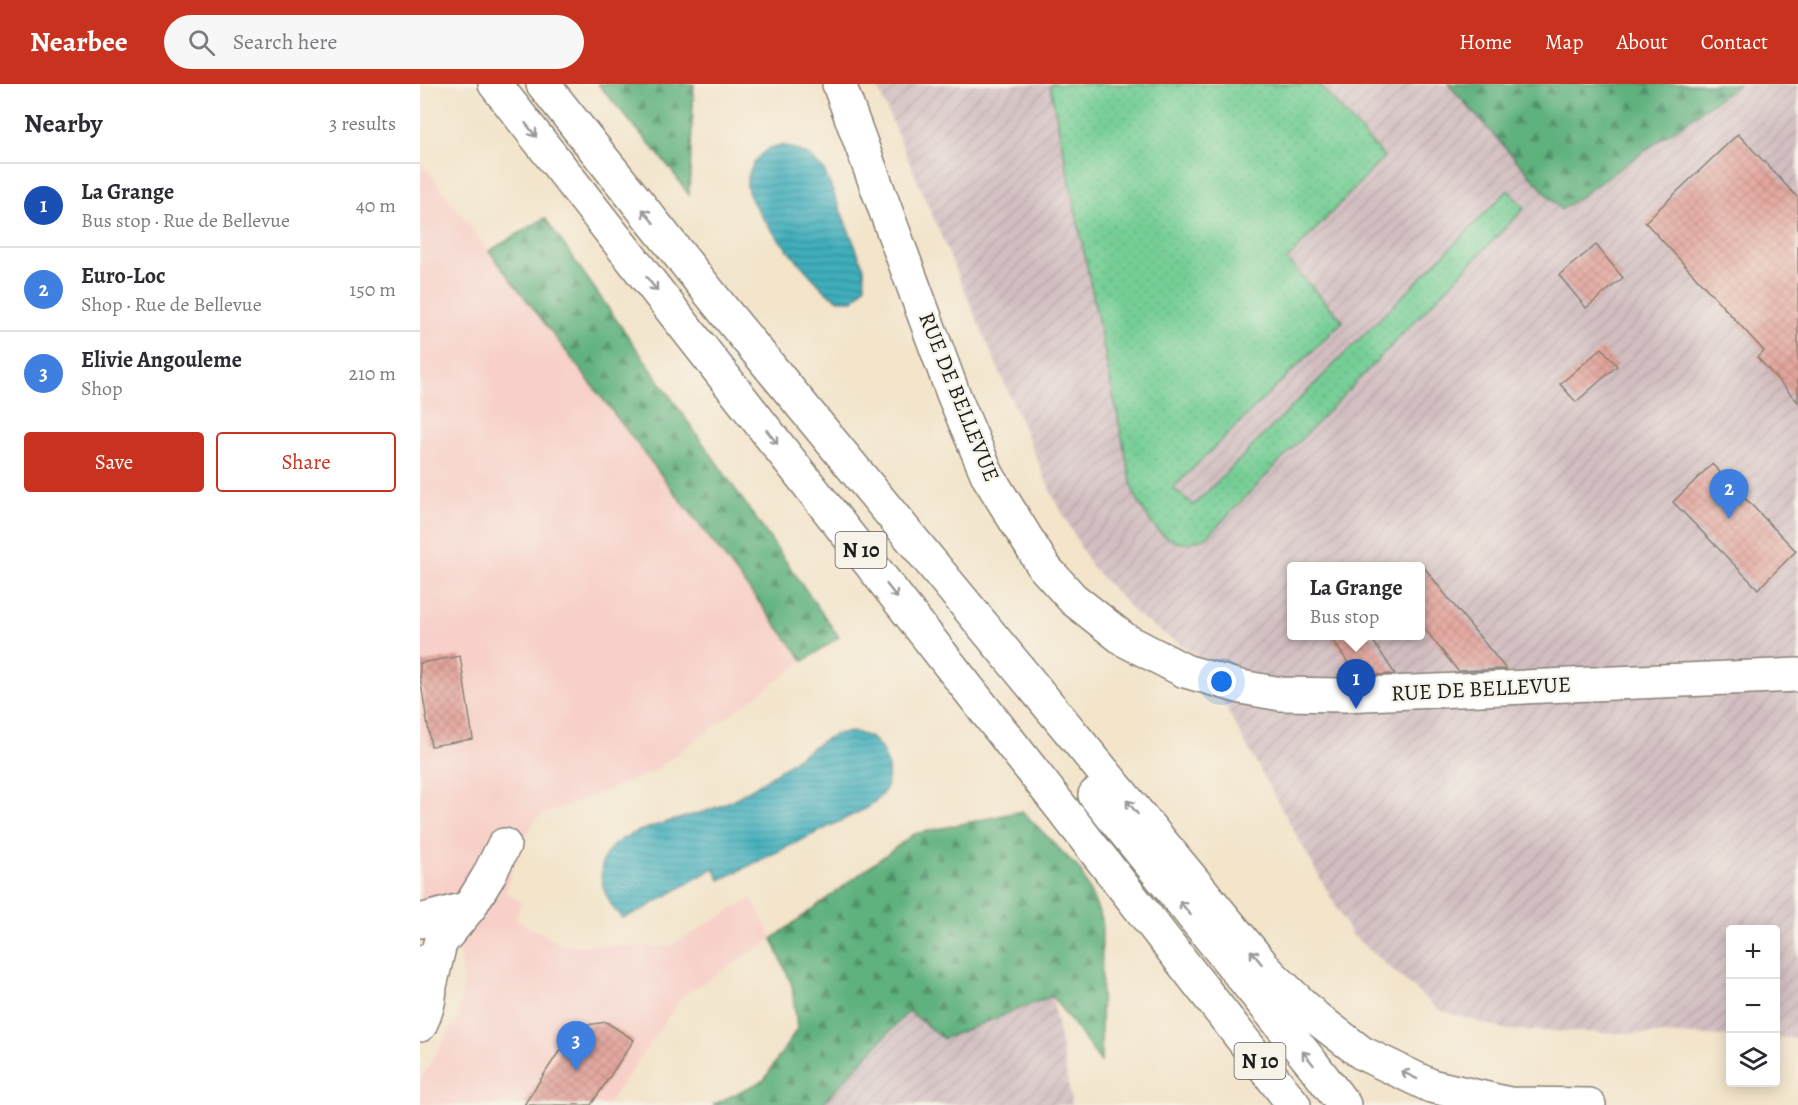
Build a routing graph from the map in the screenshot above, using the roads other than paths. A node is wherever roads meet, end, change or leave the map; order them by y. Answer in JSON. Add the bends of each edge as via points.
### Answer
{"nodes":[{"id":1,"x":495,"y":84,"type":"edge"},
{"id":2,"x":543,"y":84,"type":"edge"},
{"id":3,"x":839,"y":84,"type":"edge"},
{"id":4,"x":724,"y":311,"type":"junction"},
{"id":5,"x":1798,"y":675,"type":"edge"},
{"id":6,"x":504,"y":845,"type":"dead end"},
{"id":7,"x":469,"y":908,"type":"junction"},
{"id":8,"x":420,"y":921,"type":"edge"},
{"id":9,"x":420,"y":947,"type":"edge"},
{"id":10,"x":431,"y":982,"type":"junction"},
{"id":11,"x":1226,"y":1017,"type":"junction"},
{"id":12,"x":420,"y":1025,"type":"edge"},
{"id":13,"x":1288,"y":1105,"type":"edge"},
{"id":14,"x":1294,"y":1105,"type":"edge"},
{"id":15,"x":1344,"y":1105,"type":"edge"},
{"id":16,"x":1589,"y":1105,"type":"edge"}],
"edges":[{"from":1,"to":11,"type":"main road","number":"N 10","one_way":true},
{"from":4,"to":2,"type":"main road","number":"N 10","one_way":true},
{"from":3,"to":5,"type":"main road","name":"RUE DE BELLEVUE","via":[[954,396],[988,476],[1044,567],[1073,599],[1125,640],[1185,671],[1281,694],[1343,695]]},
{"from":15,"to":4,"type":"main road","number":"N 10","one_way":true,"via":[[1123,832]]},
{"from":16,"to":4,"type":"main road","one_way":true,"via":[[1510,1104],[1431,1086],[1362,1053],[1315,1017],[1270,974]]},
{"from":6,"to":7,"type":"main road"},
{"from":7,"to":8,"type":"main road"},
{"from":7,"to":10,"type":"main road","via":[[440,943]]},
{"from":9,"to":10,"type":"main road"},
{"from":10,"to":12,"type":"main road","via":[[429,1004]]},
{"from":11,"to":13,"type":"main road"},
{"from":11,"to":14,"type":"main road","number":"N 10"}]}
